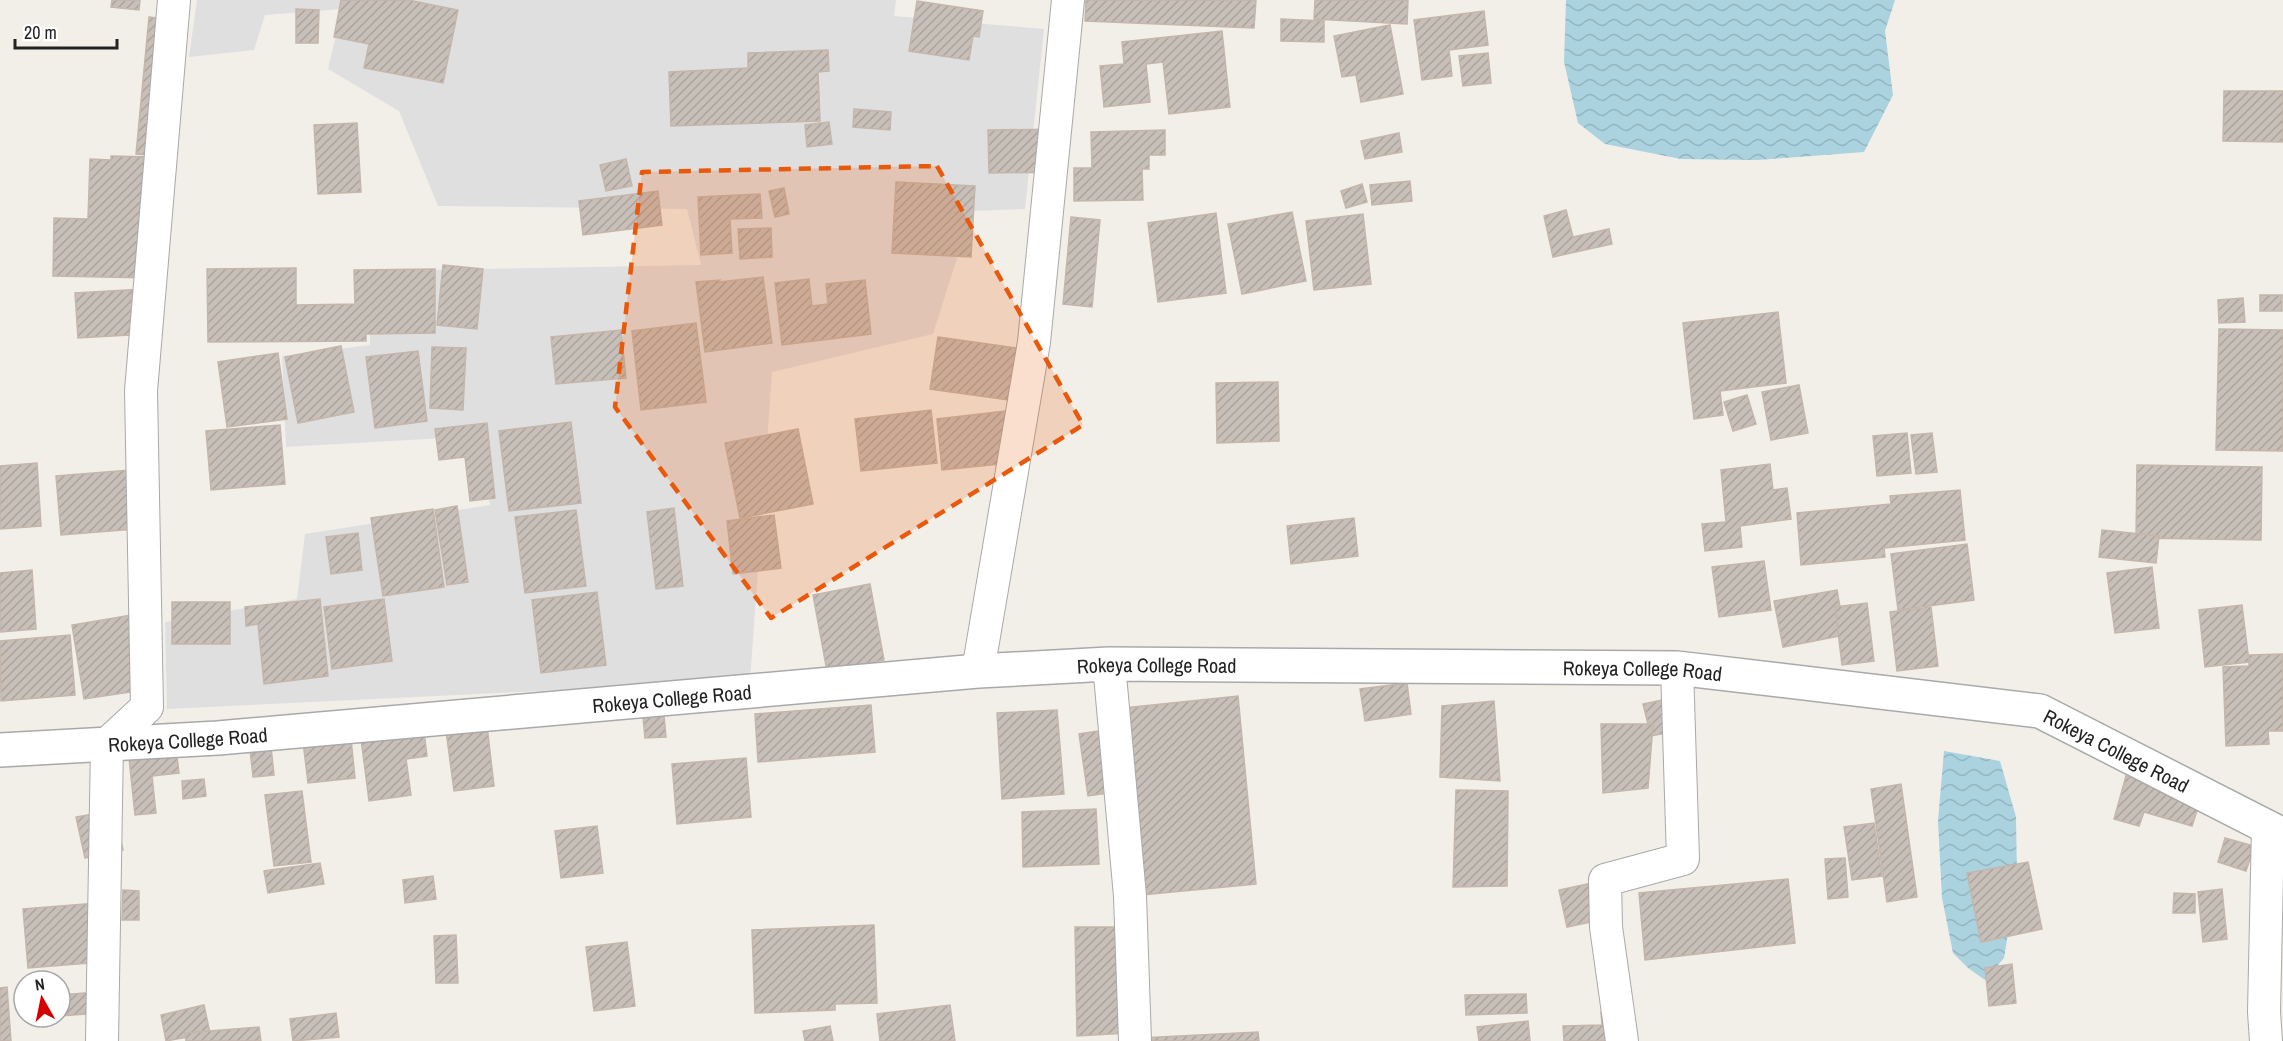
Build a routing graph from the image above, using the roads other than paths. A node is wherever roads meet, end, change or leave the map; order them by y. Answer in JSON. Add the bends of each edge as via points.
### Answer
{"nodes":[{"id":1,"x":174,"y":0,"type":"edge"},
{"id":2,"x":1068,"y":0,"type":"edge"},
{"id":3,"x":1109,"y":663,"type":"junction"},
{"id":4,"x":1677,"y":668,"type":"junction"},
{"id":5,"x":978,"y":671,"type":"junction"},
{"id":6,"x":107,"y":744,"type":"junction"},
{"id":7,"x":0,"y":750,"type":"edge"},
{"id":8,"x":2275,"y":831,"type":"edge"},
{"id":9,"x":102,"y":1041,"type":"edge"},
{"id":10,"x":1135,"y":1041,"type":"edge"},
{"id":11,"x":1622,"y":1041,"type":"edge"},
{"id":12,"x":2266,"y":1041,"type":"edge"}],
"edges":[{"from":1,"to":6,"type":"street","via":[[141,391],[147,707]]},
{"from":2,"to":5,"type":"street","via":[[1034,342]]},
{"from":3,"to":4,"type":"street","name":"Rokeya College Road"},
{"from":3,"to":5,"type":"street","name":"Rokeya College Road"},
{"from":3,"to":10,"type":"street","via":[[1130,896]]},
{"from":4,"to":8,"type":"street","name":"Rokeya College Road","via":[[2040,711]]},
{"from":4,"to":11,"type":"street","via":[[1683,859],[1605,880],[1606,927]]},
{"from":5,"to":6,"type":"street","name":"Rokeya College Road","via":[[218,738]]},
{"from":6,"to":7,"type":"street","name":"Rokeya College Road"},
{"from":6,"to":9,"type":"street"},
{"from":8,"to":12,"type":"street","via":[[2264,1012]]}]}
